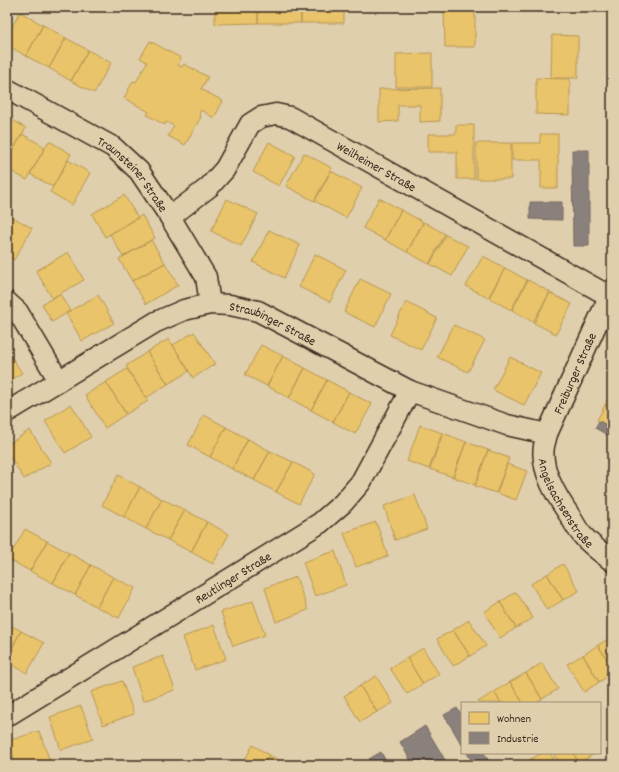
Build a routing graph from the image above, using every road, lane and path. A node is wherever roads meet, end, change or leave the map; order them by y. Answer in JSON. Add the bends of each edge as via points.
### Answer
{"nodes":[{"id":1,"x":7,"y":88,"type":"edge"},
{"id":2,"x":170,"y":217,"type":"junction"},
{"id":3,"x":611,"y":293,"type":"edge"},
{"id":4,"x":7,"y":302,"type":"edge"},
{"id":5,"x":210,"y":304,"type":"junction"},
{"id":6,"x":59,"y":381,"type":"junction"},
{"id":7,"x":410,"y":391,"type":"junction"},
{"id":8,"x":7,"y":412,"type":"edge"},
{"id":9,"x":547,"y":434,"type":"junction"},
{"id":10,"x":612,"y":561,"type":"edge"},
{"id":11,"x":7,"y":716,"type":"edge"}],
"edges":[{"from":1,"to":2,"type":"street","name":"Traunsteiner Straße","via":[[113,147],[139,171]]},
{"from":2,"to":3,"type":"street","name":"Weilheimer Straße","via":[[209,187],[225,169],[250,124],[261,117],[276,114],[290,117]]},
{"from":2,"to":5,"type":"street","name":"Traunsteiner Straße","via":[[206,277]]},
{"from":3,"to":9,"type":"street","name":"Freiburger Straße"},
{"from":4,"to":6,"type":"street","via":[[18,312]]},
{"from":5,"to":6,"type":"street","name":"Straubinger Straße","via":[[184,310],[156,322]]},
{"from":5,"to":7,"type":"street","name":"Straubinger Straße","via":[[258,311]]},
{"from":6,"to":8,"type":"street","name":"Straubinger Straße"},
{"from":7,"to":9,"type":"street","name":"Straubinger Straße","via":[[507,425]]},
{"from":7,"to":11,"type":"street","name":"Reutlinger Straße","via":[[361,482],[343,504],[320,523]]},
{"from":9,"to":10,"type":"street","name":"Angelsachsenstraße","via":[[544,459],[558,498],[583,536]]}]}
